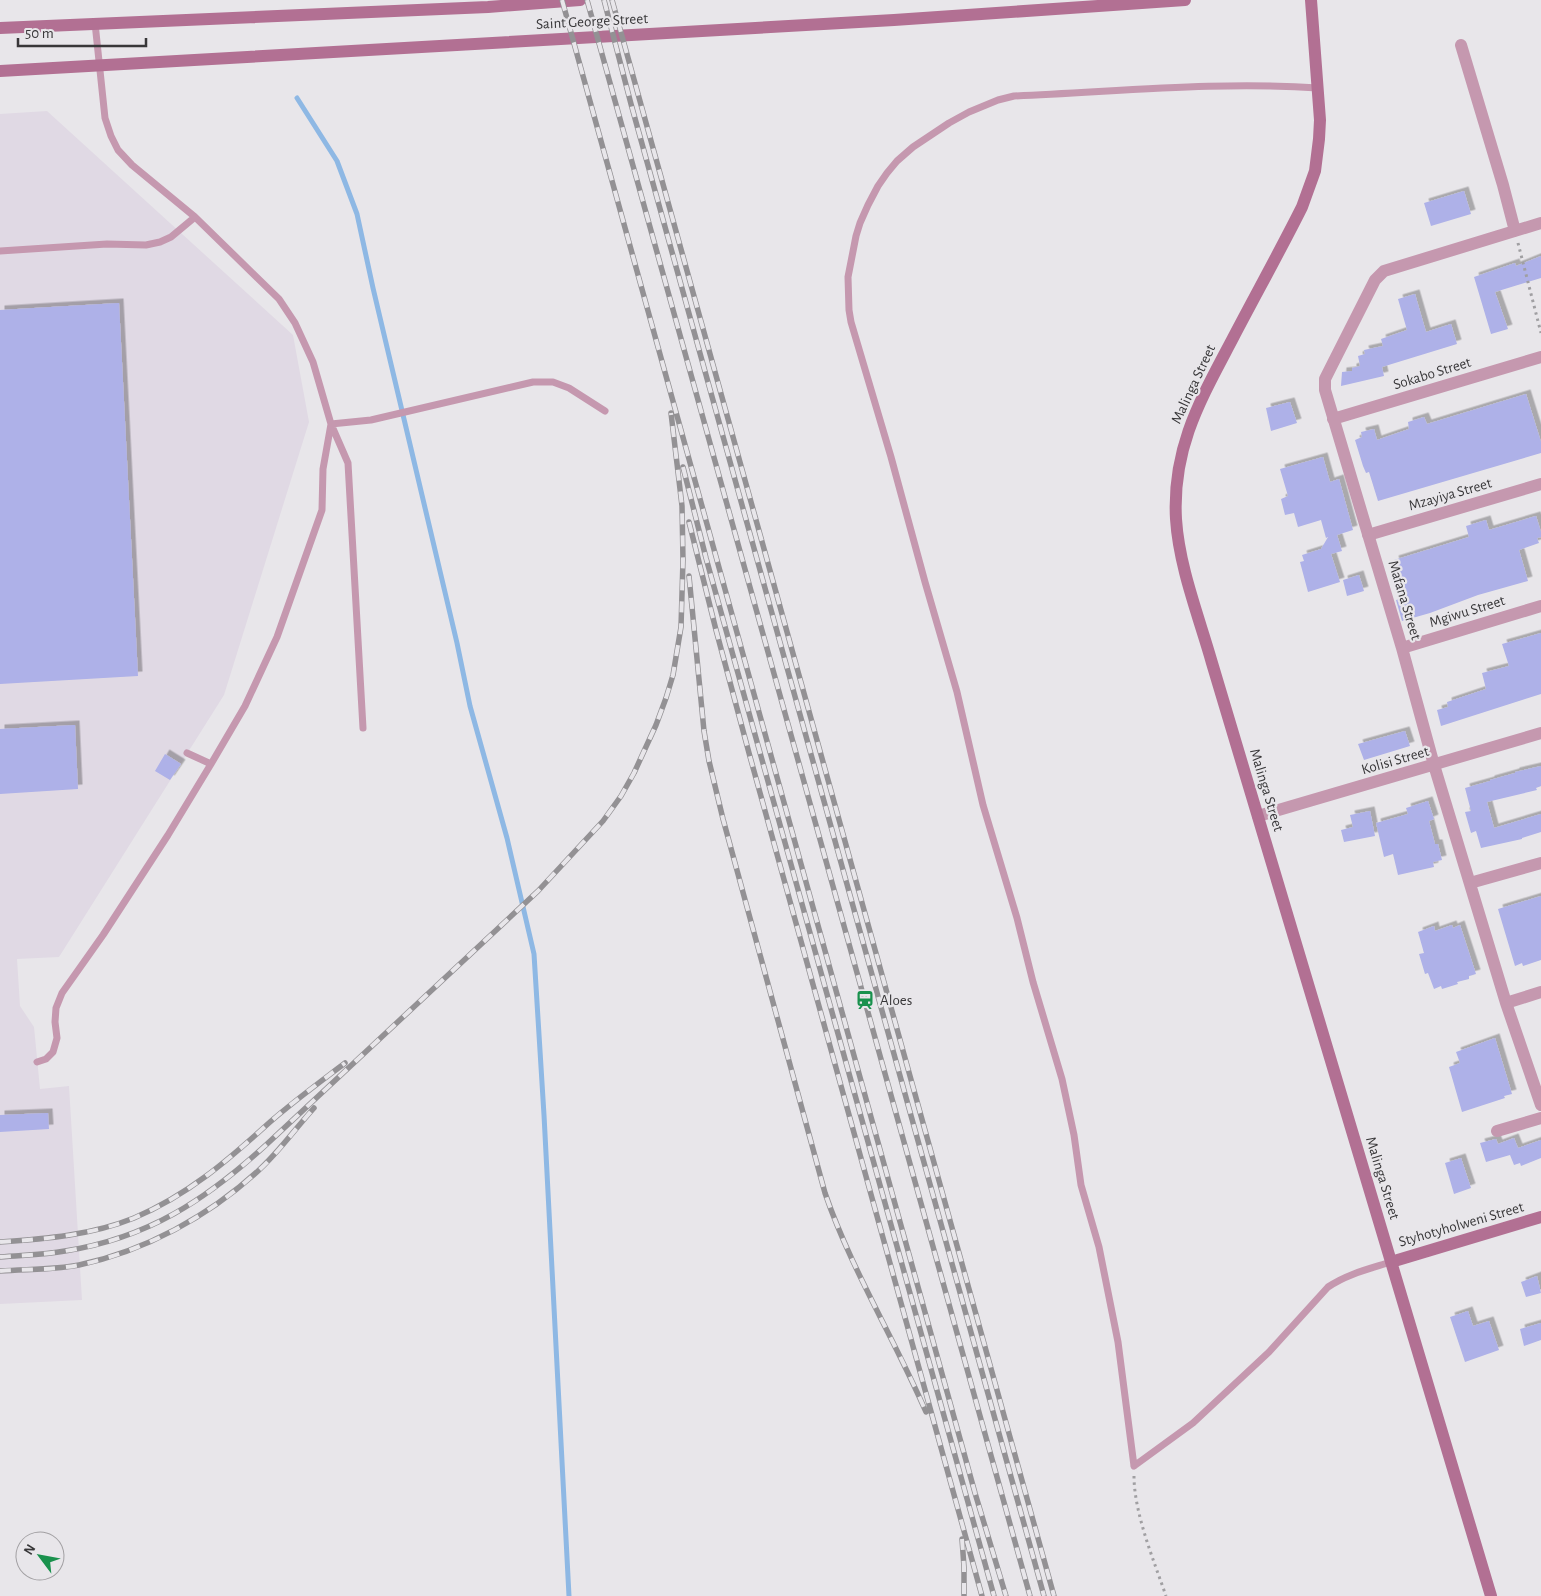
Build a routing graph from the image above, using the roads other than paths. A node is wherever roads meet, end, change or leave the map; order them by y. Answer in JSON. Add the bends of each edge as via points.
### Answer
{"nodes":[{"id":1,"x":580,"y":0,"type":"edge"},
{"id":2,"x":1185,"y":0,"type":"edge"},
{"id":3,"x":1310,"y":0,"type":"edge"},
{"id":4,"x":95,"y":23,"type":"junction"},
{"id":5,"x":0,"y":28,"type":"edge"},
{"id":6,"x":1461,"y":45,"type":"dead end"},
{"id":7,"x":100,"y":65,"type":"junction"},
{"id":8,"x":0,"y":71,"type":"edge"},
{"id":9,"x":1318,"y":88,"type":"junction"},
{"id":10,"x":195,"y":217,"type":"junction"},
{"id":11,"x":1541,"y":223,"type":"edge"},
{"id":12,"x":1515,"y":231,"type":"junction"},
{"id":13,"x":0,"y":251,"type":"edge"},
{"id":14,"x":1541,"y":358,"type":"edge"},
{"id":15,"x":605,"y":411,"type":"dead end"},
{"id":16,"x":1333,"y":419,"type":"junction"},
{"id":17,"x":332,"y":424,"type":"junction"},
{"id":18,"x":1541,"y":484,"type":"edge"},
{"id":19,"x":1368,"y":535,"type":"junction"},
{"id":20,"x":1541,"y":606,"type":"edge"},
{"id":21,"x":1402,"y":648,"type":"junction"},
{"id":22,"x":363,"y":728,"type":"dead end"},
{"id":23,"x":1541,"y":734,"type":"edge"},
{"id":24,"x":187,"y":753,"type":"dead end"},
{"id":25,"x":211,"y":764,"type":"junction"},
{"id":26,"x":1434,"y":766,"type":"junction"},
{"id":27,"x":1258,"y":816,"type":"junction"},
{"id":28,"x":1541,"y":862,"type":"edge"},
{"id":29,"x":1470,"y":883,"type":"junction"},
{"id":30,"x":1541,"y":992,"type":"edge"},
{"id":31,"x":1506,"y":1003,"type":"junction"},
{"id":32,"x":37,"y":1062,"type":"dead end"},
{"id":33,"x":1541,"y":1105,"type":"edge"},
{"id":34,"x":1541,"y":1118,"type":"edge"},
{"id":35,"x":1496,"y":1131,"type":"dead end"},
{"id":36,"x":1541,"y":1217,"type":"edge"},
{"id":37,"x":1391,"y":1262,"type":"junction"},
{"id":38,"x":1492,"y":1596,"type":"edge"}],
"edges":[{"from":1,"to":4,"type":"street","name":"Saint George Street","via":[[488,7]]},
{"from":2,"to":7,"type":"street","name":"Saint George Street"},
{"from":3,"to":9,"type":"street","name":"Malinga Street"},
{"from":4,"to":5,"type":"street","name":"Saint George Street"},
{"from":4,"to":7,"type":"lane"},
{"from":6,"to":12,"type":"street"},
{"from":7,"to":8,"type":"street","name":"Saint George Street"},
{"from":7,"to":10,"type":"lane","via":[[105,118],[118,150]]},
{"from":9,"to":27,"type":"street","name":"Malinga Street","via":[[1318,155],[1310,186],[1195,413],[1184,442],[1176,483],[1176,522],[1182,559]]},
{"from":9,"to":37,"type":"lane","via":[[1168,87],[1014,96],[969,112],[925,138],[897,161],[878,186],[860,223],[849,264],[848,298],[851,322],[957,692],[983,805],[1062,1078],[1081,1185],[1099,1247],[1118,1342],[1134,1466],[1193,1423],[1269,1352],[1328,1287],[1357,1272]]},
{"from":10,"to":13,"type":"lane","via":[[171,237],[146,245],[107,244]]},
{"from":10,"to":17,"type":"lane","via":[[279,300],[295,323],[313,362]]},
{"from":11,"to":12,"type":"street","name":"Mafana Street"},
{"from":12,"to":16,"type":"street","name":"Mafana Street","via":[[1403,264],[1384,271],[1375,280],[1325,379]]},
{"from":14,"to":16,"type":"street","name":"Sokabo Street"},
{"from":15,"to":17,"type":"lane","via":[[569,388],[553,382],[533,382],[371,420]]},
{"from":16,"to":19,"type":"street","name":"Mafana Street"},
{"from":17,"to":22,"type":"lane","via":[[348,463]]},
{"from":17,"to":25,"type":"lane","via":[[323,469],[322,510],[277,637],[245,706]]},
{"from":18,"to":19,"type":"street","name":"Mzayiya Street"},
{"from":19,"to":21,"type":"street","name":"Mafana Street"},
{"from":20,"to":21,"type":"street","name":"Mgiwu Street"},
{"from":21,"to":26,"type":"street","name":"Mafana Street"},
{"from":23,"to":26,"type":"street","name":"Kolisi Street"},
{"from":24,"to":25,"type":"lane"},
{"from":25,"to":32,"type":"lane","via":[[168,835],[62,993],[56,1008],[57,1038],[53,1052]]},
{"from":26,"to":27,"type":"street","name":"Kolisi Street"},
{"from":26,"to":29,"type":"street","name":"Mafana Street"},
{"from":27,"to":37,"type":"street","name":"Malinga Street"},
{"from":28,"to":29,"type":"street"},
{"from":29,"to":31,"type":"street","name":"Mafana Street"},
{"from":30,"to":31,"type":"street"},
{"from":31,"to":33,"type":"street","name":"Mafana Street"},
{"from":34,"to":35,"type":"street"},
{"from":36,"to":37,"type":"street","name":"Styhotyholweni Street"},
{"from":37,"to":38,"type":"street","name":"Malinga Street"}]}
